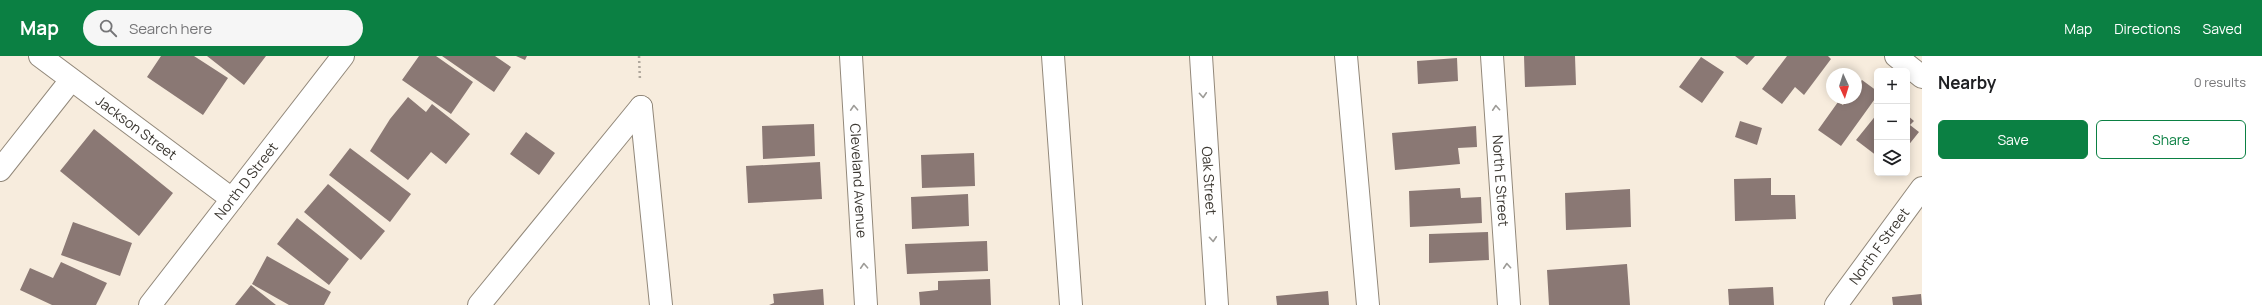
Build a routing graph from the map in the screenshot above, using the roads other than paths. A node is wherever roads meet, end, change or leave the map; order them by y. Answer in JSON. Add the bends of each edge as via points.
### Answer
{"nodes":[{"id":1,"x":40,"y":56,"type":"edge"},
{"id":2,"x":343,"y":56,"type":"edge"},
{"id":3,"x":851,"y":56,"type":"edge"},
{"id":4,"x":1054,"y":56,"type":"edge"},
{"id":5,"x":1201,"y":56,"type":"edge"},
{"id":6,"x":1346,"y":56,"type":"edge"},
{"id":7,"x":1492,"y":56,"type":"edge"},
{"id":8,"x":1896,"y":56,"type":"edge"},
{"id":9,"x":1922,"y":76,"type":"edge"},
{"id":10,"x":71,"y":80,"type":"junction"},
{"id":11,"x":0,"y":170,"type":"edge"},
{"id":12,"x":1922,"y":188,"type":"edge"},
{"id":13,"x":232,"y":199,"type":"junction"},
{"id":14,"x":150,"y":305,"type":"edge"},
{"id":15,"x":479,"y":305,"type":"edge"},
{"id":16,"x":661,"y":305,"type":"edge"},
{"id":17,"x":866,"y":305,"type":"edge"},
{"id":18,"x":1070,"y":305,"type":"edge"},
{"id":19,"x":1217,"y":305,"type":"edge"},
{"id":20,"x":1368,"y":305,"type":"edge"},
{"id":21,"x":1509,"y":305,"type":"edge"},
{"id":22,"x":1836,"y":305,"type":"edge"}],
"edges":[{"from":1,"to":10,"type":"street","name":"Jackson Street"},
{"from":2,"to":13,"type":"street","name":"North D Street"},
{"from":17,"to":3,"type":"street","name":"Cleveland Avenue","one_way":true},
{"from":4,"to":18,"type":"street"},
{"from":5,"to":19,"type":"street","name":"Oak Street","one_way":true},
{"from":6,"to":20,"type":"street"},
{"from":21,"to":7,"type":"street","name":"North E Street","one_way":true},
{"from":8,"to":9,"type":"street"},
{"from":10,"to":11,"type":"street"},
{"from":10,"to":13,"type":"street","name":"Jackson Street"},
{"from":12,"to":22,"type":"street","name":"North F Street"},
{"from":13,"to":14,"type":"street","name":"North D Street"},
{"from":15,"to":16,"type":"street","via":[[641,107]]}]}
